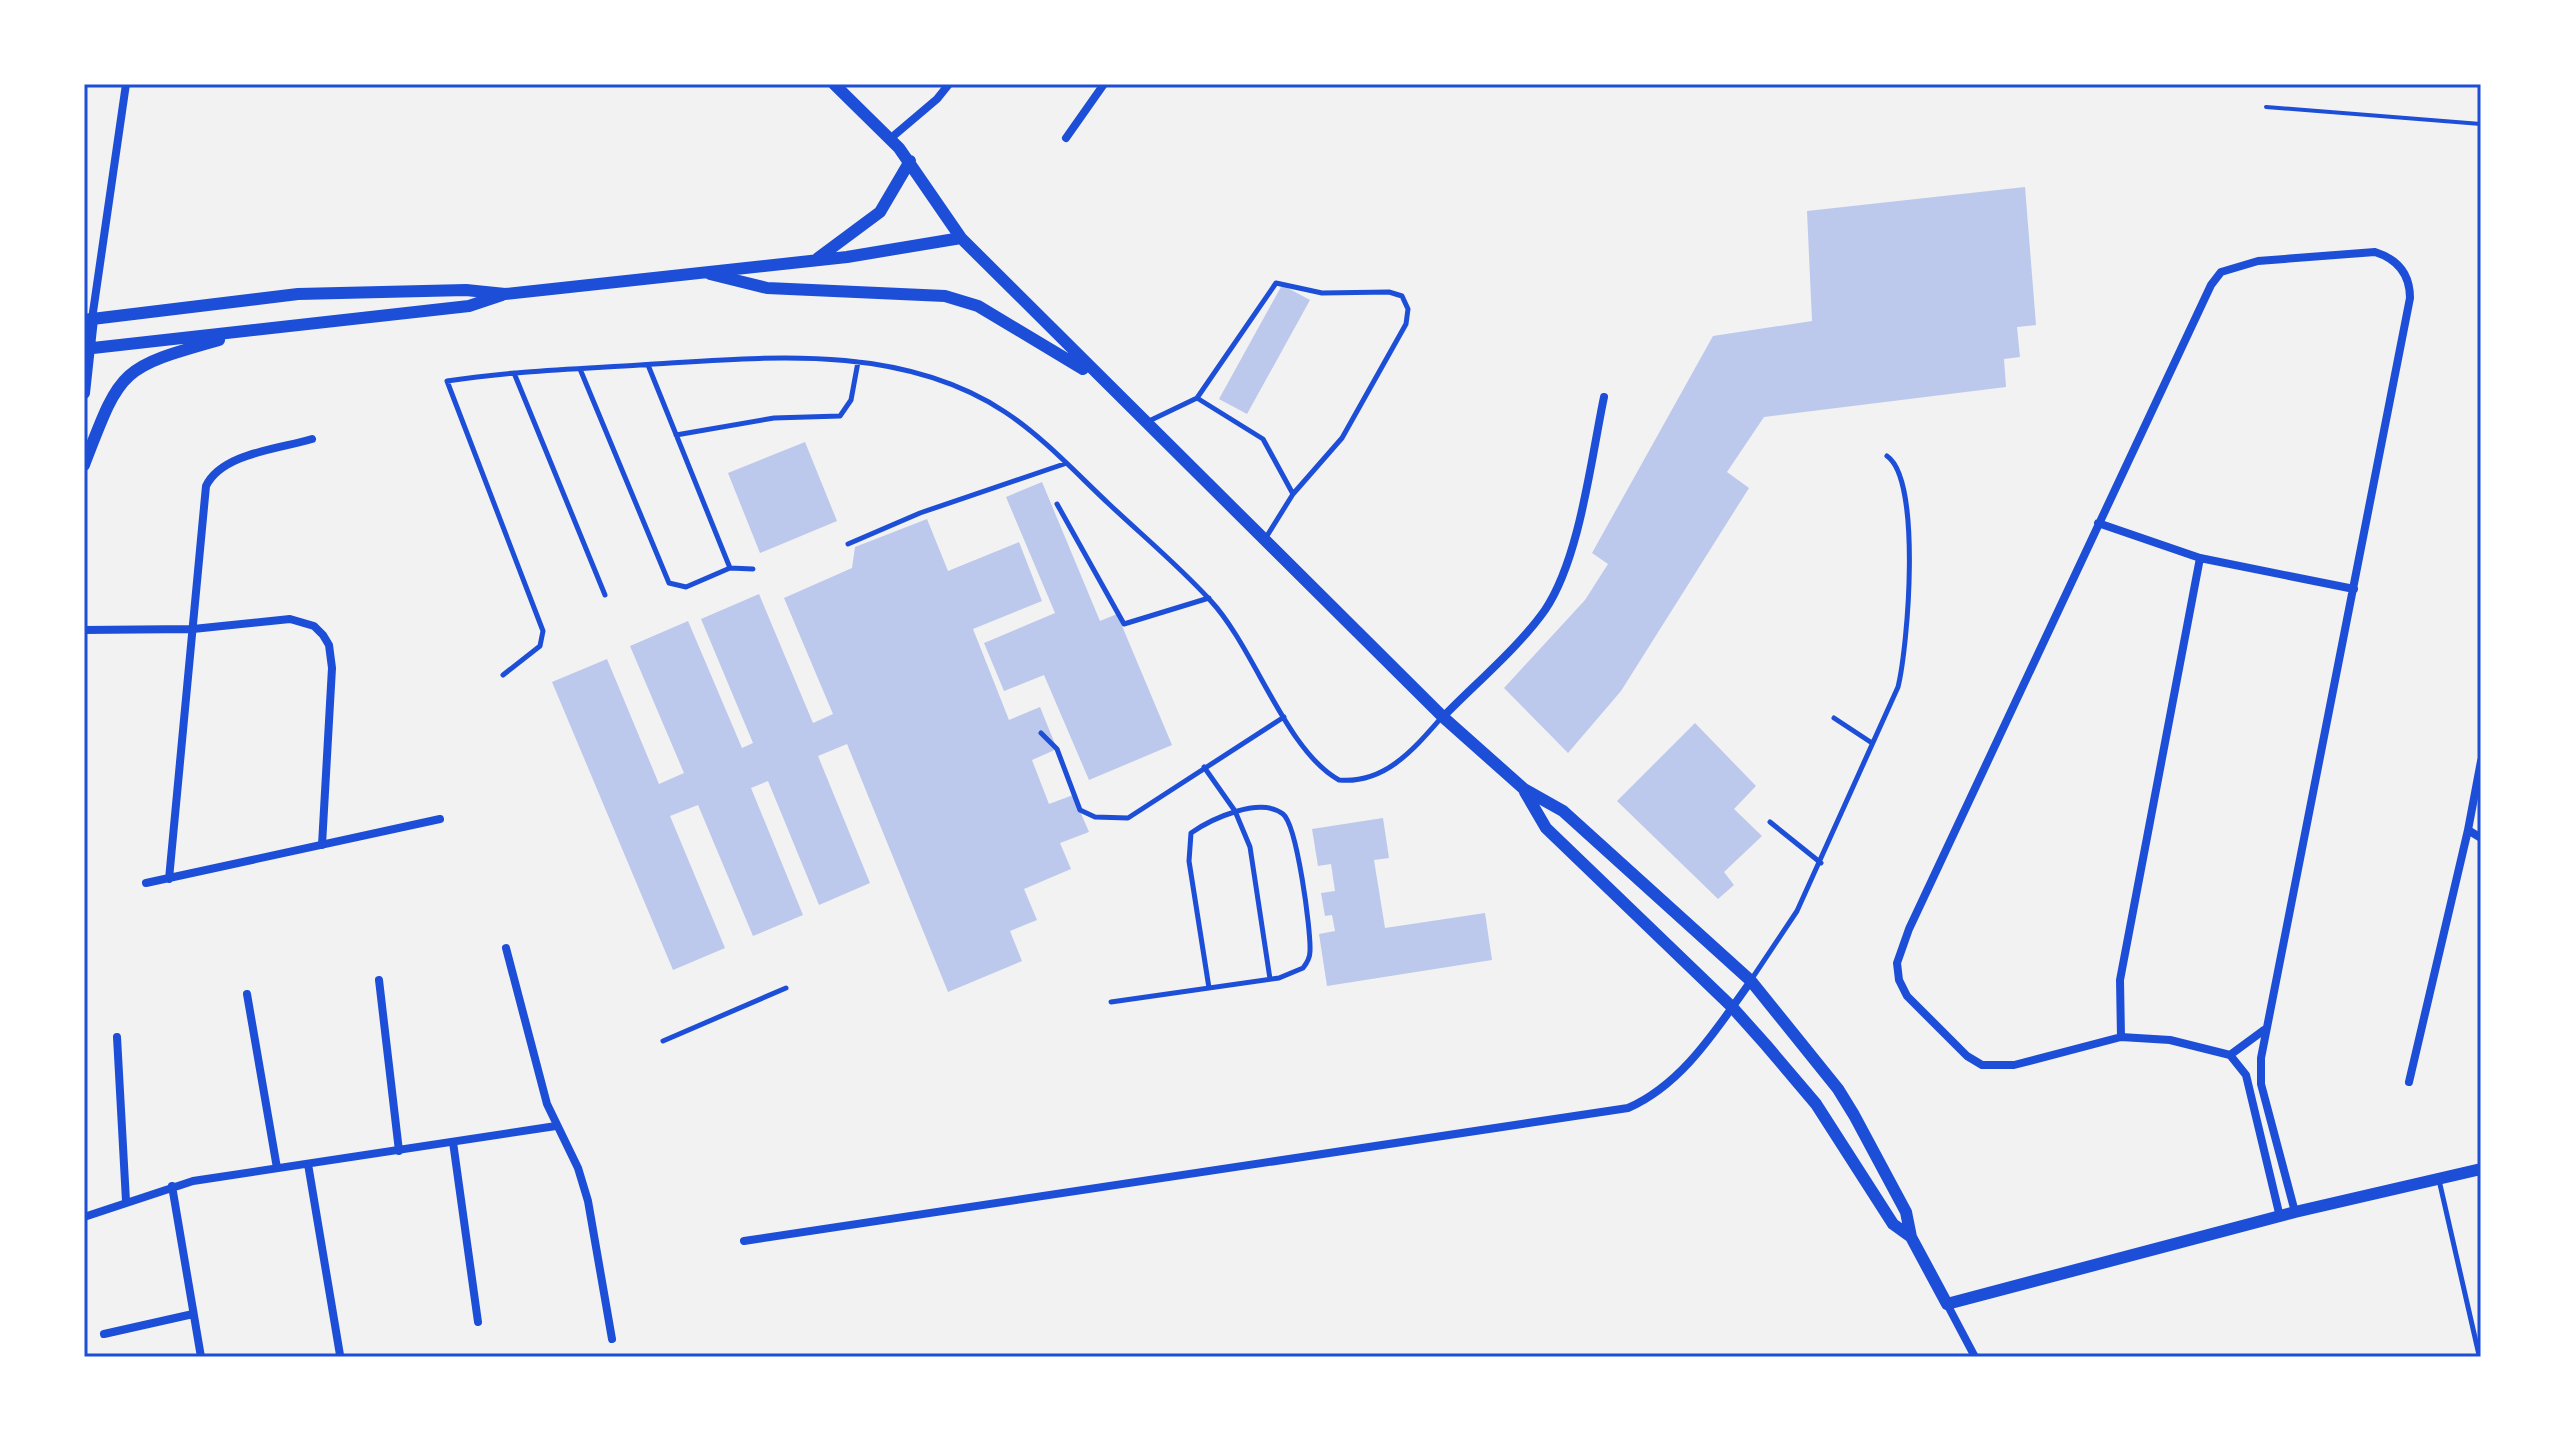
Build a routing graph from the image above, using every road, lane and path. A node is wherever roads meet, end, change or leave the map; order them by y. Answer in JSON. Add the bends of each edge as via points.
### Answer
{"nodes":[{"id":1,"x":126,"y":84,"type":"edge"},
{"id":2,"x":834,"y":84,"type":"edge"},
{"id":3,"x":949,"y":84,"type":"edge"},
{"id":4,"x":1104,"y":84,"type":"edge"},
{"id":5,"x":2266,"y":107,"type":"dead end"},
{"id":6,"x":2481,"y":124,"type":"edge"},
{"id":7,"x":891,"y":138,"type":"junction"},
{"id":8,"x":1066,"y":138,"type":"dead end"},
{"id":9,"x":910,"y":161,"type":"junction"},
{"id":10,"x":961,"y":238,"type":"junction"},
{"id":11,"x":815,"y":260,"type":"junction"},
{"id":12,"x":707,"y":272,"type":"junction"},
{"id":13,"x":505,"y":294,"type":"junction"},
{"id":14,"x":88,"y":320,"type":"edge"},
{"id":15,"x":253,"y":331,"type":"junction"},
{"id":16,"x":86,"y":349,"type":"edge"},
{"id":17,"x":858,"y":362,"type":"junction"},
{"id":18,"x":648,"y":365,"type":"junction"},
{"id":19,"x":580,"y":369,"type":"junction"},
{"id":20,"x":514,"y":373,"type":"junction"},
{"id":21,"x":1103,"y":381,"type":"junction"},
{"id":22,"x":84,"y":393,"type":"edge"},
{"id":23,"x":1604,"y":397,"type":"dead end"},
{"id":24,"x":1197,"y":398,"type":"junction"},
{"id":25,"x":1144,"y":423,"type":"junction"},
{"id":26,"x":676,"y":435,"type":"junction"},
{"id":27,"x":312,"y":439,"type":"dead end"},
{"id":28,"x":1887,"y":456,"type":"dead end"},
{"id":29,"x":1065,"y":463,"type":"junction"},
{"id":30,"x":84,"y":465,"type":"edge"},
{"id":31,"x":1293,"y":494,"type":"junction"},
{"id":32,"x":1057,"y":504,"type":"dead end"},
{"id":33,"x":2098,"y":523,"type":"junction"},
{"id":34,"x":1265,"y":539,"type":"junction"},
{"id":35,"x":848,"y":544,"type":"dead end"},
{"id":36,"x":2200,"y":558,"type":"junction"},
{"id":37,"x":730,"y":568,"type":"junction"},
{"id":38,"x":753,"y":569,"type":"dead end"},
{"id":39,"x":2354,"y":589,"type":"junction"},
{"id":40,"x":605,"y":595,"type":"dead end"},
{"id":41,"x":1209,"y":598,"type":"junction"},
{"id":42,"x":193,"y":629,"type":"junction"},
{"id":43,"x":84,"y":630,"type":"edge"},
{"id":44,"x":503,"y":675,"type":"dead end"},
{"id":45,"x":1284,"y":717,"type":"junction"},
{"id":46,"x":1443,"y":717,"type":"junction"},
{"id":47,"x":1834,"y":718,"type":"dead end"},
{"id":48,"x":1041,"y":733,"type":"dead end"},
{"id":49,"x":1872,"y":743,"type":"junction"},
{"id":50,"x":2481,"y":761,"type":"edge"},
{"id":51,"x":1204,"y":767,"type":"junction"},
{"id":52,"x":1524,"y":789,"type":"junction"},
{"id":53,"x":1235,"y":811,"type":"junction"},
{"id":54,"x":440,"y":819,"type":"dead end"},
{"id":55,"x":1770,"y":822,"type":"dead end"},
{"id":56,"x":2468,"y":830,"type":"junction"},
{"id":57,"x":2481,"y":838,"type":"edge"},
{"id":58,"x":322,"y":845,"type":"junction"},
{"id":59,"x":1821,"y":863,"type":"junction"},
{"id":60,"x":169,"y":879,"type":"junction"},
{"id":61,"x":146,"y":883,"type":"dead end"},
{"id":62,"x":506,"y":948,"type":"dead end"},
{"id":63,"x":1270,"y":979,"type":"junction"},
{"id":64,"x":379,"y":980,"type":"dead end"},
{"id":65,"x":1751,"y":981,"type":"junction"},
{"id":66,"x":786,"y":988,"type":"dead end"},
{"id":67,"x":1209,"y":988,"type":"junction"},
{"id":68,"x":247,"y":994,"type":"dead end"},
{"id":69,"x":1111,"y":1002,"type":"dead end"},
{"id":70,"x":1732,"y":1007,"type":"junction"},
{"id":71,"x":2267,"y":1026,"type":"junction"},
{"id":72,"x":117,"y":1037,"type":"dead end"},
{"id":73,"x":2121,"y":1037,"type":"junction"},
{"id":74,"x":663,"y":1041,"type":"dead end"},
{"id":75,"x":2230,"y":1055,"type":"junction"},
{"id":76,"x":2409,"y":1082,"type":"dead end"},
{"id":77,"x":556,"y":1126,"type":"junction"},
{"id":78,"x":453,"y":1142,"type":"junction"},
{"id":79,"x":399,"y":1151,"type":"junction"},
{"id":80,"x":308,"y":1164,"type":"junction"},
{"id":81,"x":277,"y":1168,"type":"junction"},
{"id":82,"x":2481,"y":1169,"type":"edge"},
{"id":83,"x":2438,"y":1179,"type":"junction"},
{"id":84,"x":172,"y":1186,"type":"junction"},
{"id":85,"x":126,"y":1201,"type":"junction"},
{"id":86,"x":2295,"y":1212,"type":"junction"},
{"id":87,"x":84,"y":1217,"type":"edge"},
{"id":88,"x":2280,"y":1217,"type":"junction"},
{"id":89,"x":1911,"y":1237,"type":"junction"},
{"id":90,"x":744,"y":1241,"type":"dead end"},
{"id":91,"x":1947,"y":1304,"type":"junction"},
{"id":92,"x":193,"y":1314,"type":"junction"},
{"id":93,"x":478,"y":1322,"type":"dead end"},
{"id":94,"x":104,"y":1334,"type":"dead end"},
{"id":95,"x":612,"y":1339,"type":"dead end"},
{"id":96,"x":340,"y":1355,"type":"edge"},
{"id":97,"x":2479,"y":1355,"type":"dead end"},
{"id":98,"x":201,"y":1357,"type":"edge"},
{"id":99,"x":1975,"y":1357,"type":"edge"}],
"edges":[{"from":1,"to":14,"type":"street"},
{"from":2,"to":7,"type":"street"},
{"from":3,"to":7,"type":"street"},
{"from":4,"to":8,"type":"street"},
{"from":5,"to":6,"type":"path"},
{"from":7,"to":9,"type":"street"},
{"from":9,"to":10,"type":"street"},
{"from":9,"to":11,"type":"street","via":[[880,212]]},
{"from":10,"to":11,"type":"street"},
{"from":10,"to":21,"type":"street"},
{"from":11,"to":12,"type":"street"},
{"from":12,"to":13,"type":"street"},
{"from":12,"to":21,"type":"street","via":[[767,288],[945,296],[978,306]]},
{"from":13,"to":14,"type":"street","via":[[298,294]]},
{"from":13,"to":15,"type":"street","via":[[469,306]]},
{"from":14,"to":16,"type":"street"},
{"from":15,"to":16,"type":"street"},
{"from":15,"to":30,"type":"street","via":[[134,370],[115,390]]},
{"from":16,"to":22,"type":"street"},
{"from":17,"to":18,"type":"lane","via":[[785,356]]},
{"from":17,"to":26,"type":"lane","via":[[851,400],[840,416],[774,418]]},
{"from":17,"to":29,"type":"lane","via":[[964,391],[1005,412]]},
{"from":18,"to":19,"type":"lane"},
{"from":18,"to":26,"type":"lane"},
{"from":19,"to":20,"type":"lane"},
{"from":19,"to":37,"type":"lane","via":[[669,583],[695,585]]},
{"from":20,"to":40,"type":"lane"},
{"from":20,"to":44,"type":"lane","via":[[447,381],[543,631],[540,646]]},
{"from":21,"to":25,"type":"street"},
{"from":23,"to":46,"type":"street","via":[[1560,582],[1544,611]]},
{"from":24,"to":25,"type":"lane"},
{"from":24,"to":31,"type":"lane","via":[[1263,439]]},
{"from":24,"to":31,"type":"lane","via":[[1276,283],[1322,293],[1402,296],[1408,316],[1391,352],[1342,438]]},
{"from":25,"to":34,"type":"street"},
{"from":26,"to":37,"type":"lane"},
{"from":27,"to":42,"type":"street","via":[[234,461],[212,475],[204,500]]},
{"from":28,"to":49,"type":"lane","via":[[1899,469],[1904,494],[1909,618],[1898,687]]},
{"from":29,"to":35,"type":"lane"},
{"from":29,"to":41,"type":"lane"},
{"from":31,"to":34,"type":"lane"},
{"from":32,"to":41,"type":"lane","via":[[1124,624]]},
{"from":33,"to":36,"type":"street"},
{"from":33,"to":39,"type":"street","via":[[2203,299],[2221,272],[2258,261],[2375,252],[2401,266],[2410,298]]},
{"from":33,"to":73,"type":"street","via":[[1897,963],[1899,980],[1920,1011],[1982,1065],[2014,1065]]},
{"from":34,"to":46,"type":"street"},
{"from":36,"to":39,"type":"street"},
{"from":36,"to":73,"type":"street","via":[[2120,980]]},
{"from":37,"to":38,"type":"lane"},
{"from":39,"to":71,"type":"street"},
{"from":41,"to":45,"type":"lane","via":[[1246,646]]},
{"from":42,"to":43,"type":"street"},
{"from":42,"to":58,"type":"street","via":[[290,619],[314,626],[329,645]]},
{"from":42,"to":60,"type":"street"},
{"from":45,"to":46,"type":"lane","via":[[1328,774],[1354,782],[1400,761]]},
{"from":45,"to":51,"type":"lane"},
{"from":46,"to":52,"type":"street"},
{"from":47,"to":49,"type":"lane"},
{"from":48,"to":51,"type":"lane","via":[[1057,749],[1080,810],[1095,817],[1128,818]]},
{"from":49,"to":59,"type":"lane"},
{"from":50,"to":56,"type":"street"},
{"from":51,"to":53,"type":"lane"},
{"from":52,"to":65,"type":"street","via":[[1563,811]]},
{"from":52,"to":70,"type":"street","via":[[1546,828]]},
{"from":53,"to":63,"type":"lane","via":[[1250,847]]},
{"from":53,"to":63,"type":"lane","via":[[1277,810],[1292,828],[1311,952],[1294,974]]},
{"from":53,"to":67,"type":"lane","via":[[1191,833],[1188,846]]},
{"from":54,"to":58,"type":"street"},
{"from":55,"to":59,"type":"lane"},
{"from":56,"to":57,"type":"street"},
{"from":56,"to":76,"type":"street"},
{"from":58,"to":60,"type":"street"},
{"from":59,"to":65,"type":"lane","via":[[1784,934]]},
{"from":60,"to":61,"type":"street"},
{"from":62,"to":77,"type":"street"},
{"from":63,"to":67,"type":"lane"},
{"from":64,"to":79,"type":"street"},
{"from":65,"to":70,"type":"street"},
{"from":65,"to":89,"type":"street","via":[[1838,1089],[1906,1212]]},
{"from":66,"to":74,"type":"lane"},
{"from":67,"to":69,"type":"lane"},
{"from":68,"to":81,"type":"street"},
{"from":70,"to":89,"type":"street","via":[[1816,1104],[1893,1224]]},
{"from":70,"to":90,"type":"street","via":[[1669,1084],[1628,1108]]},
{"from":71,"to":75,"type":"street"},
{"from":71,"to":86,"type":"street","via":[[2261,1084]]},
{"from":72,"to":85,"type":"street"},
{"from":73,"to":75,"type":"street","via":[[2170,1040]]},
{"from":75,"to":88,"type":"street","via":[[2246,1075]]},
{"from":77,"to":78,"type":"street"},
{"from":77,"to":95,"type":"street","via":[[588,1201]]},
{"from":78,"to":79,"type":"street"},
{"from":78,"to":93,"type":"street"},
{"from":79,"to":80,"type":"street"},
{"from":80,"to":81,"type":"street"},
{"from":80,"to":96,"type":"street"},
{"from":81,"to":84,"type":"street"},
{"from":82,"to":83,"type":"street"},
{"from":83,"to":86,"type":"street"},
{"from":83,"to":97,"type":"lane"},
{"from":84,"to":85,"type":"street"},
{"from":84,"to":92,"type":"street"},
{"from":85,"to":87,"type":"street"},
{"from":86,"to":88,"type":"street"},
{"from":88,"to":91,"type":"street"},
{"from":89,"to":91,"type":"street"},
{"from":91,"to":99,"type":"street"},
{"from":92,"to":94,"type":"street"},
{"from":92,"to":98,"type":"street"}]}
